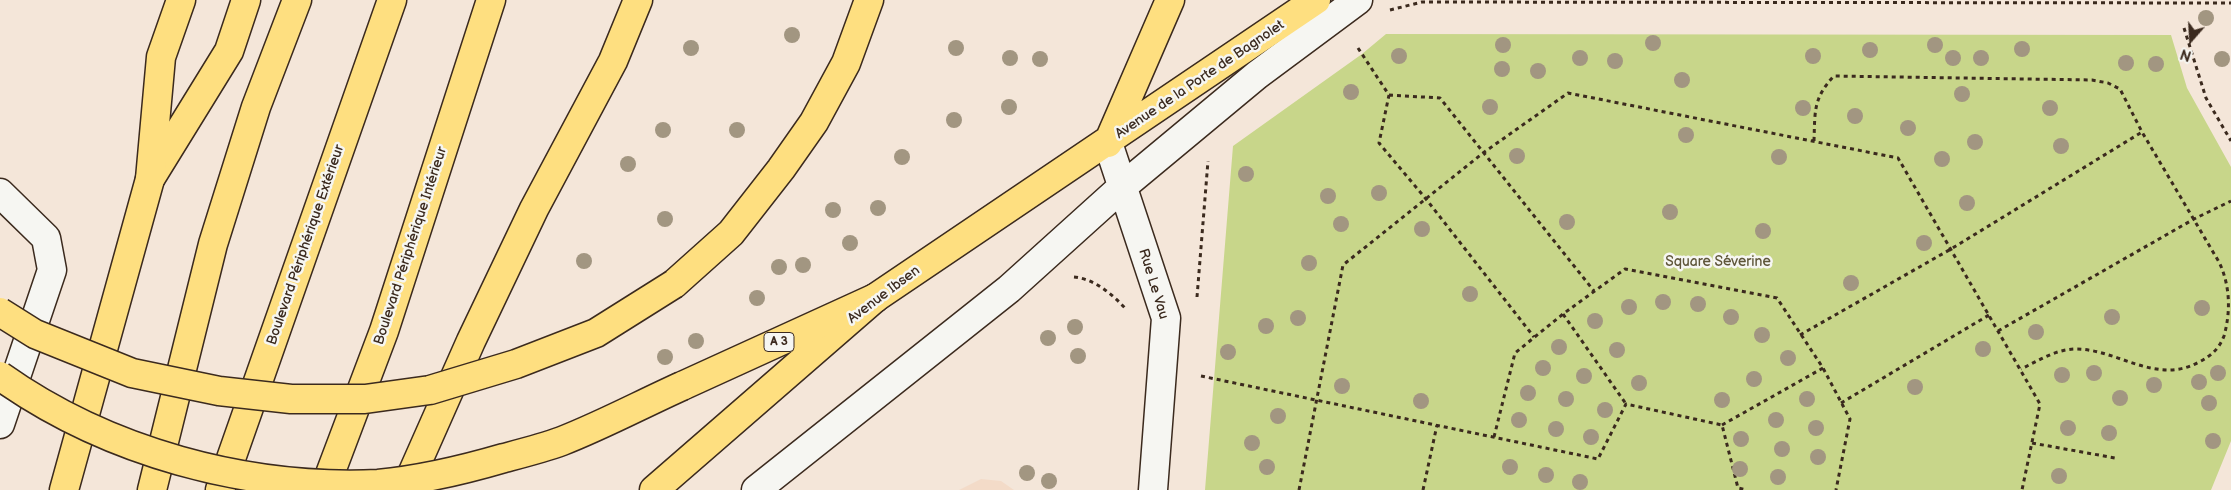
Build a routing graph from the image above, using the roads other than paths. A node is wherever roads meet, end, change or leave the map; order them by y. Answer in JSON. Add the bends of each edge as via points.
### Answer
{"nodes":[{"id":1,"x":182,"y":0,"type":"edge"},
{"id":2,"x":246,"y":0,"type":"edge"},
{"id":3,"x":298,"y":0,"type":"edge"},
{"id":4,"x":392,"y":0,"type":"edge"},
{"id":5,"x":491,"y":0,"type":"edge"},
{"id":6,"x":638,"y":0,"type":"edge"},
{"id":7,"x":869,"y":0,"type":"edge"},
{"id":8,"x":1170,"y":0,"type":"edge"},
{"id":9,"x":1316,"y":0,"type":"edge"},
{"id":10,"x":1358,"y":0,"type":"edge"},
{"id":11,"x":1108,"y":143,"type":"junction"},
{"id":12,"x":150,"y":179,"type":"junction"},
{"id":13,"x":1121,"y":188,"type":"junction"},
{"id":14,"x":0,"y":192,"type":"edge"},
{"id":15,"x":875,"y":298,"type":"junction"},
{"id":16,"x":0,"y":312,"type":"edge"},
{"id":17,"x":0,"y":376,"type":"edge"},
{"id":18,"x":0,"y":424,"type":"edge"},
{"id":19,"x":64,"y":490,"type":"edge"},
{"id":20,"x":152,"y":490,"type":"edge"},
{"id":21,"x":220,"y":490,"type":"edge"},
{"id":22,"x":324,"y":490,"type":"edge"},
{"id":23,"x":405,"y":490,"type":"edge"},
{"id":24,"x":654,"y":490,"type":"edge"},
{"id":25,"x":756,"y":490,"type":"edge"},
{"id":26,"x":1153,"y":490,"type":"edge"}],
"edges":[{"from":1,"to":12,"type":"main road","via":[[161,58]]},
{"from":2,"to":12,"type":"main road","via":[[229,50]]},
{"from":3,"to":20,"type":"main road","via":[[256,107],[213,244]]},
{"from":4,"to":21,"type":"main road","name":"Boulevard Périphérique Extérieur"},
{"from":5,"to":22,"type":"main road","name":"Boulevard Périphérique Intérieur","via":[[384,331]]},
{"from":6,"to":23,"type":"main road","via":[[613,61],[534,210],[471,341]]},
{"from":7,"to":16,"type":"main road","bridge":true,"via":[[846,63],[814,122],[782,169],[731,233],[674,284],[596,333],[516,364],[430,390],[365,399],[291,399],[228,392],[132,373],[35,334]]},
{"from":8,"to":11,"type":"main road"},
{"from":9,"to":11,"type":"main road","name":"Avenue de la Porte de Bagnolet"},
{"from":10,"to":13,"type":"street","via":[[1257,75]]},
{"from":11,"to":13,"type":"street","name":"Rue Le Vau"},
{"from":11,"to":15,"type":"main road","name":"Avenue Ibsen"},
{"from":12,"to":19,"type":"main road"},
{"from":13,"to":25,"type":"street","via":[[1009,289]]},
{"from":13,"to":26,"type":"street","name":"Rue Le Vau","via":[[1166,318]]},
{"from":14,"to":18,"type":"street","bridge":true,"via":[[46,238],[52,270]]},
{"from":15,"to":17,"type":"main road","number":"A 3","bridge":true,"via":[[561,442],[458,471],[378,484],[301,485],[226,475],[89,429],[27,396]]},
{"from":15,"to":24,"type":"main road","name":"Avenue Ibsen"}]}
